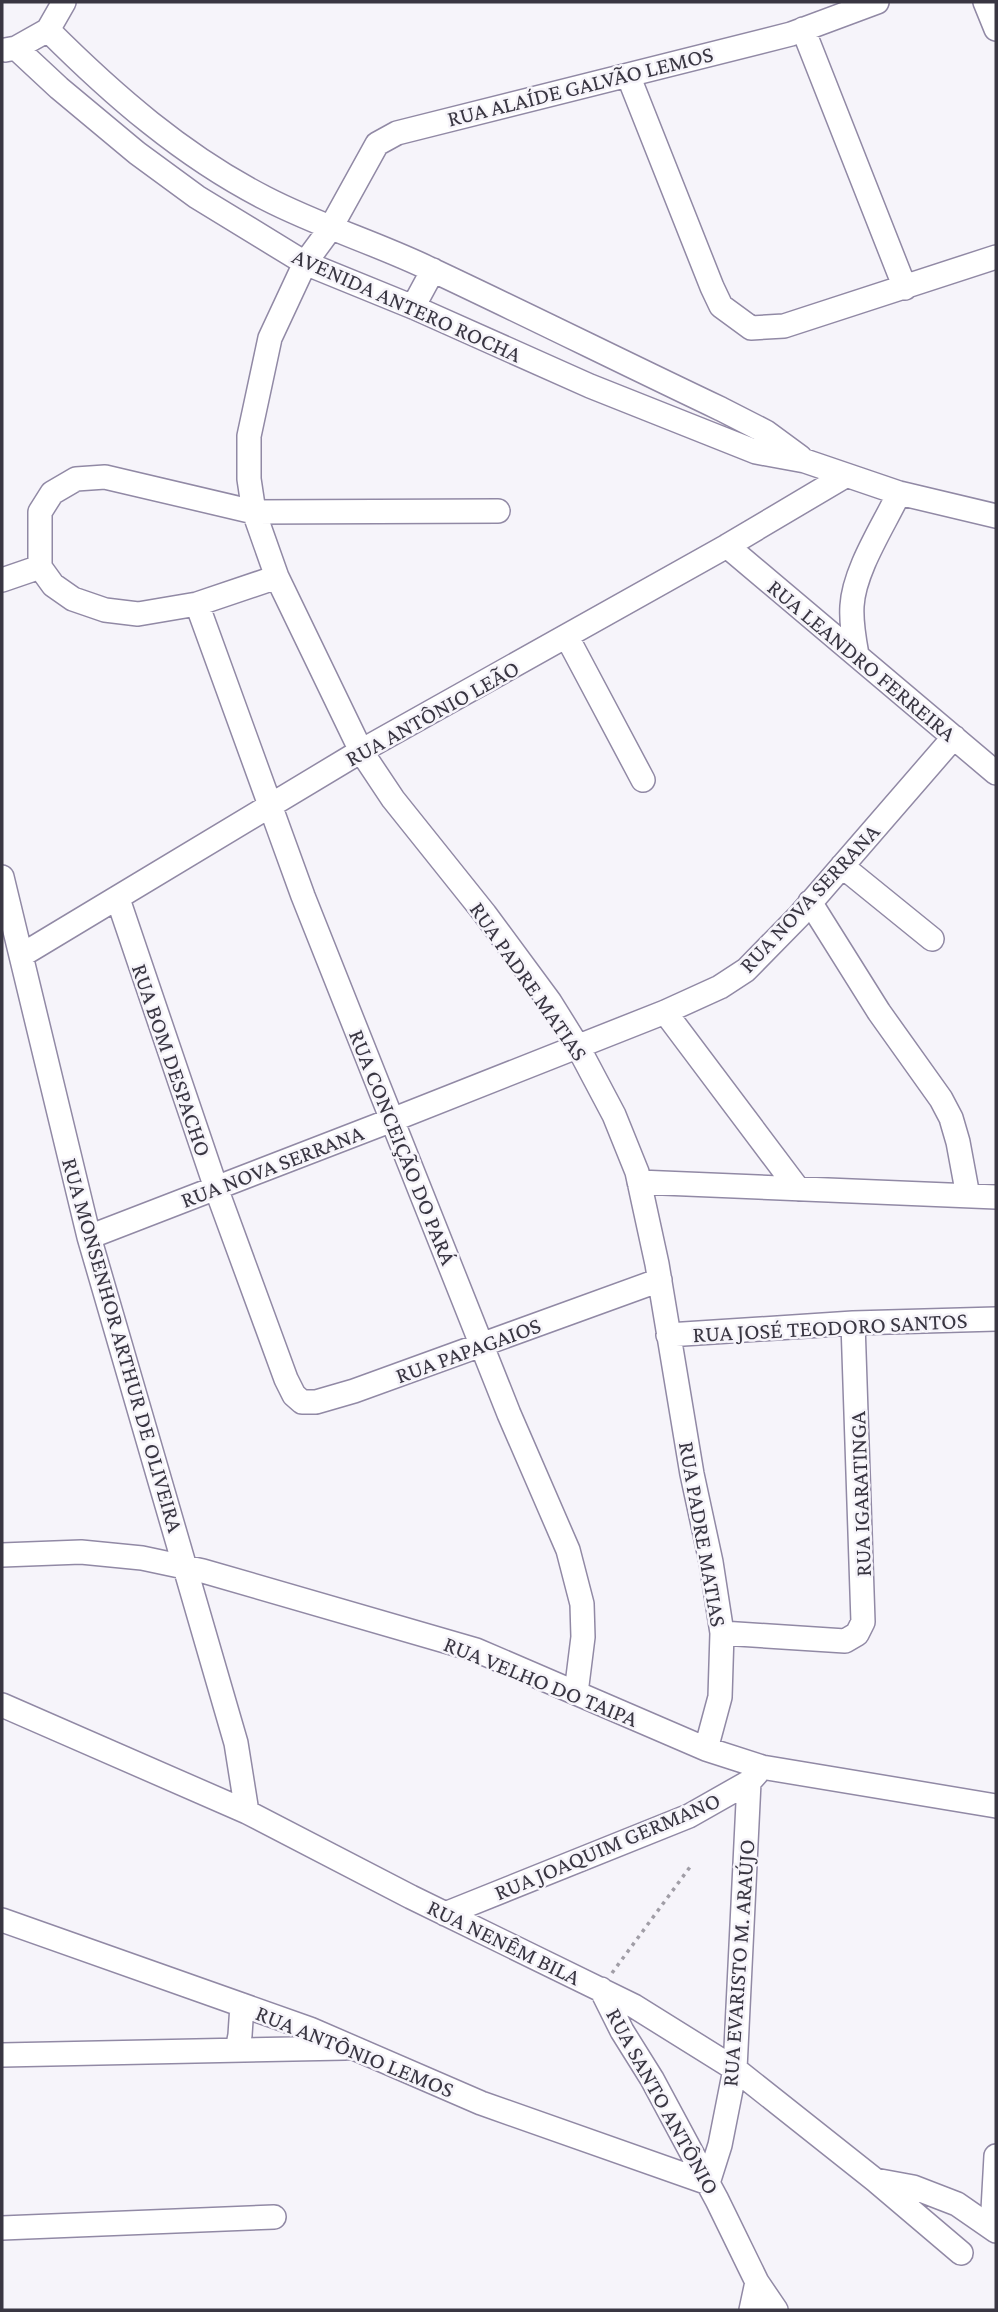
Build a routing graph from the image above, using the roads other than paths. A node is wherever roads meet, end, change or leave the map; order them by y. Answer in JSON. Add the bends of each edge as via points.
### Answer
{"nodes":[{"id":1,"x":64,"y":2,"type":"edge"},
{"id":2,"x":877,"y":2,"type":"edge"},
{"id":3,"x":985,"y":2,"type":"edge"},
{"id":4,"x":803,"y":29,"type":"junction"},
{"id":5,"x":996,"y":29,"type":"edge"},
{"id":6,"x":48,"y":30,"type":"junction"},
{"id":7,"x":9,"y":49,"type":"edge"},
{"id":8,"x":628,"y":75,"type":"junction"},
{"id":9,"x":219,"y":170,"type":"junction"},
{"id":10,"x":197,"y":197,"type":"junction"},
{"id":11,"x":330,"y":229,"type":"junction"},
{"id":12,"x":996,"y":257,"type":"edge"},
{"id":13,"x":305,"y":263,"type":"junction"},
{"id":14,"x":433,"y":270,"type":"junction"},
{"id":15,"x":905,"y":288,"type":"junction"},
{"id":16,"x":413,"y":307,"type":"junction"},
{"id":17,"x":805,"y":461,"type":"junction"},
{"id":18,"x":845,"y":476,"type":"junction"},
{"id":19,"x":899,"y":493,"type":"junction"},
{"id":20,"x":498,"y":511,"type":"dead end"},
{"id":21,"x":254,"y":512,"type":"junction"},
{"id":22,"x":996,"y":516,"type":"edge"},
{"id":23,"x":727,"y":546,"type":"junction"},
{"id":24,"x":40,"y":567,"type":"junction"},
{"id":25,"x":277,"y":577,"type":"junction"},
{"id":26,"x":2,"y":580,"type":"edge"},
{"id":27,"x":197,"y":604,"type":"junction"},
{"id":28,"x":567,"y":637,"type":"junction"},
{"id":29,"x":857,"y":655,"type":"junction"},
{"id":30,"x":954,"y":737,"type":"junction"},
{"id":31,"x":361,"y":751,"type":"junction"},
{"id":32,"x":996,"y":773,"type":"edge"},
{"id":33,"x":643,"y":780,"type":"dead end"},
{"id":34,"x":271,"y":806,"type":"junction"},
{"id":35,"x":842,"y":866,"type":"junction"},
{"id":36,"x":2,"y":877,"type":"edge"},
{"id":37,"x":118,"y":899,"type":"junction"},
{"id":38,"x":810,"y":902,"type":"junction"},
{"id":39,"x":932,"y":939,"type":"dead end"},
{"id":40,"x":22,"y":955,"type":"junction"},
{"id":41,"x":665,"y":1012,"type":"junction"},
{"id":42,"x":578,"y":1047,"type":"junction"},
{"id":43,"x":392,"y":1121,"type":"junction"},
{"id":44,"x":639,"y":1182,"type":"junction"},
{"id":45,"x":216,"y":1188,"type":"junction"},
{"id":46,"x":798,"y":1189,"type":"junction"},
{"id":47,"x":968,"y":1196,"type":"junction"},
{"id":48,"x":996,"y":1197,"type":"edge"},
{"id":49,"x":89,"y":1237,"type":"junction"},
{"id":50,"x":660,"y":1280,"type":"junction"},
{"id":51,"x":994,"y":1320,"type":"edge"},
{"id":52,"x":853,"y":1323,"type":"junction"},
{"id":53,"x":668,"y":1335,"type":"junction"},
{"id":54,"x":481,"y":1345,"type":"junction"},
{"id":55,"x":285,"y":1379,"type":"joint"},
{"id":56,"x":2,"y":1555,"type":"edge"},
{"id":57,"x":185,"y":1567,"type":"junction"},
{"id":58,"x":722,"y":1633,"type":"junction"},
{"id":59,"x":576,"y":1693,"type":"junction"},
{"id":60,"x":2,"y":1704,"type":"edge"},
{"id":61,"x":706,"y":1749,"type":"junction"},
{"id":62,"x":755,"y":1775,"type":"junction"},
{"id":63,"x":995,"y":1804,"type":"edge"},
{"id":64,"x":247,"y":1812,"type":"junction"},
{"id":65,"x":445,"y":1914,"type":"junction"},
{"id":66,"x":2,"y":1920,"type":"edge"},
{"id":67,"x":601,"y":1989,"type":"junction"},
{"id":68,"x":242,"y":2005,"type":"junction"},
{"id":69,"x":353,"y":2048,"type":"junction"},
{"id":70,"x":237,"y":2050,"type":"junction"},
{"id":71,"x":2,"y":2055,"type":"edge"},
{"id":72,"x":735,"y":2069,"type":"junction"},
{"id":73,"x":996,"y":2156,"type":"edge"},
{"id":74,"x":875,"y":2180,"type":"junction"},
{"id":75,"x":708,"y":2183,"type":"junction"},
{"id":76,"x":274,"y":2217,"type":"dead end"},
{"id":77,"x":2,"y":2228,"type":"edge"},
{"id":78,"x":994,"y":2229,"type":"edge"},
{"id":79,"x":961,"y":2253,"type":"dead end"},
{"id":80,"x":757,"y":2282,"type":"junction"},
{"id":81,"x":751,"y":2310,"type":"edge"},
{"id":82,"x":776,"y":2310,"type":"edge"}],
"edges":[{"from":1,"to":6,"type":"street"},
{"from":2,"to":4,"type":"street","name":"RUA ALAÍDE GALVÃO LEMOS"},
{"from":3,"to":5,"type":"street"},
{"from":4,"to":8,"type":"street","name":"RUA ALAÍDE GALVÃO LEMOS"},
{"from":4,"to":15,"type":"street"},
{"from":6,"to":7,"type":"street"},
{"from":6,"to":9,"type":"street","name":"AVENIDA ANTERO ROCHA","via":[[97,79],[188,152]]},
{"from":7,"to":10,"type":"street","name":"AVENIDA ANTERO ROCHA"},
{"from":8,"to":11,"type":"street","name":"RUA ALAÍDE GALVÃO LEMOS","via":[[397,133],[377,144]]},
{"from":8,"to":15,"type":"street","via":[[721,306],[751,328],[784,326]]},
{"from":9,"to":10,"type":"street"},
{"from":9,"to":11,"type":"street","name":"AVENIDA ANTERO ROCHA"},
{"from":10,"to":13,"type":"street","name":"AVENIDA ANTERO ROCHA"},
{"from":11,"to":13,"type":"street","name":"RUA ALAÍDE GALVÃO LEMOS"},
{"from":11,"to":14,"type":"street","name":"AVENIDA ANTERO ROCHA"},
{"from":12,"to":15,"type":"street"},
{"from":13,"to":16,"type":"street","name":"AVENIDA ANTERO ROCHA"},
{"from":13,"to":21,"type":"street","name":"RUA PADRE MATIAS","via":[[270,338],[249,436],[248,479]]},
{"from":14,"to":16,"type":"street"},
{"from":14,"to":17,"type":"street","name":"AVENIDA ANTERO ROCHA","via":[[755,426]]},
{"from":16,"to":17,"type":"street","name":"AVENIDA ANTERO ROCHA","via":[[590,386],[756,452]]},
{"from":17,"to":18,"type":"street","name":"AVENIDA ANTERO ROCHA"},
{"from":18,"to":19,"type":"street","name":"AVENIDA ANTERO ROCHA"},
{"from":18,"to":23,"type":"street","name":"RUA ANTÔNIO LEÃO"},
{"from":19,"to":22,"type":"street","name":"AVENIDA ANTERO ROCHA"},
{"from":19,"to":29,"type":"street","via":[[852,602]]},
{"from":20,"to":21,"type":"street"},
{"from":21,"to":24,"type":"street","via":[[105,477],[76,479],[52,493],[40,512]]},
{"from":21,"to":25,"type":"street","name":"RUA PADRE MATIAS"},
{"from":23,"to":28,"type":"street","name":"RUA ANTÔNIO LEÃO"},
{"from":23,"to":29,"type":"street","name":"RUA LEANDRO FERREIRA"},
{"from":24,"to":26,"type":"street"},
{"from":24,"to":27,"type":"street","via":[[53,585],[73,599],[105,610],[138,614]]},
{"from":25,"to":27,"type":"street"},
{"from":25,"to":31,"type":"street","name":"RUA PADRE MATIAS"},
{"from":27,"to":34,"type":"street","name":"RUA CONCEIÇÃO DO PARÁ"},
{"from":28,"to":31,"type":"street","name":"RUA ANTÔNIO LEÃO"},
{"from":28,"to":33,"type":"street"},
{"from":29,"to":30,"type":"street","name":"RUA LEANDRO FERREIRA"},
{"from":30,"to":32,"type":"street","name":"RUA LEANDRO FERREIRA"},
{"from":30,"to":35,"type":"street","name":"RUA NOVA SERRANA"},
{"from":31,"to":34,"type":"street","name":"RUA ANTÔNIO LEÃO"},
{"from":31,"to":42,"type":"street","name":"RUA PADRE MATIAS","via":[[550,1002]]},
{"from":34,"to":37,"type":"street","name":"RUA ANTÔNIO LEÃO"},
{"from":34,"to":43,"type":"street","name":"RUA CONCEIÇÃO DO PARÁ"},
{"from":35,"to":38,"type":"street","name":"RUA NOVA SERRANA"},
{"from":35,"to":39,"type":"street"},
{"from":36,"to":40,"type":"street","name":"RUA MONSENHOR ARTHUR DE OLIVEIRA"},
{"from":37,"to":40,"type":"street","name":"RUA ANTÔNIO LEÃO"},
{"from":37,"to":45,"type":"street","name":"RUA BOM DESPACHO"},
{"from":38,"to":41,"type":"street","name":"RUA NOVA SERRANA","via":[[746,970],[720,988]]},
{"from":38,"to":47,"type":"street","via":[[879,1012],[941,1098],[958,1142]]},
{"from":40,"to":49,"type":"street","name":"RUA MONSENHOR ARTHUR DE OLIVEIRA"},
{"from":41,"to":42,"type":"street","name":"RUA NOVA SERRANA"},
{"from":41,"to":46,"type":"street"},
{"from":42,"to":43,"type":"street","name":"RUA NOVA SERRANA"},
{"from":42,"to":44,"type":"street","name":"RUA PADRE MATIAS","via":[[614,1115]]},
{"from":43,"to":45,"type":"street","name":"RUA NOVA SERRANA"},
{"from":43,"to":54,"type":"street","name":"RUA CONCEIÇÃO DO PARÁ"},
{"from":44,"to":46,"type":"street"},
{"from":44,"to":50,"type":"street","name":"RUA PADRE MATIAS"},
{"from":45,"to":49,"type":"street","name":"RUA NOVA SERRANA"},
{"from":45,"to":55,"type":"street","name":"RUA BOM DESPACHO"},
{"from":46,"to":47,"type":"street"},
{"from":47,"to":48,"type":"street"},
{"from":49,"to":57,"type":"street","name":"RUA MONSENHOR ARTHUR DE OLIVEIRA"},
{"from":50,"to":53,"type":"street","name":"RUA PADRE MATIAS"},
{"from":50,"to":54,"type":"street","name":"RUA PAPAGAIOS"},
{"from":51,"to":52,"type":"street","name":"RUA JOSÉ TEODORO SANTOS"},
{"from":52,"to":53,"type":"street","name":"RUA JOSÉ TEODORO SANTOS"},
{"from":52,"to":58,"type":"street","name":"RUA IGARATINGA","via":[[863,1622],[858,1634],[845,1641],[828,1641]]},
{"from":53,"to":58,"type":"street","name":"RUA PADRE MATIAS"},
{"from":54,"to":55,"type":"street","name":"RUA PAPAGAIOS","via":[[316,1402],[302,1402]]},
{"from":54,"to":59,"type":"street","name":"RUA CONCEIÇÃO DO PARÁ","via":[[570,1561],[582,1604]]},
{"from":56,"to":57,"type":"street","name":"RUA VELHO DO TAIPA","via":[[81,1552]]},
{"from":57,"to":59,"type":"street","name":"RUA VELHO DO TAIPA","via":[[476,1650]]},
{"from":57,"to":64,"type":"street","name":"RUA MONSENHOR ARTHUR DE OLIVEIRA","via":[[236,1743]]},
{"from":58,"to":61,"type":"street","name":"RUA PADRE MATIAS","via":[[720,1697]]},
{"from":59,"to":61,"type":"street","name":"RUA VELHO DO TAIPA"},
{"from":60,"to":64,"type":"street","name":"RUA NENÊM BILA"},
{"from":61,"to":62,"type":"street","name":"RUA VELHO DO TAIPA"},
{"from":62,"to":63,"type":"street","name":"RUA VELHO DO TAIPA"},
{"from":62,"to":65,"type":"street","name":"RUA JOAQUIM GERMANO","via":[[689,1816]]},
{"from":62,"to":72,"type":"street","name":"RUA EVARISTO M. ARAÚJO"},
{"from":64,"to":65,"type":"street","name":"RUA NENÊM BILA"},
{"from":65,"to":67,"type":"street","name":"RUA NENÊM BILA"},
{"from":66,"to":68,"type":"street","name":"RUA ANTÔNIO LEMOS"},
{"from":67,"to":72,"type":"street","name":"RUA NENÊM BILA"},
{"from":67,"to":75,"type":"street","name":"RUA SANTO ANTÔNIO"},
{"from":68,"to":69,"type":"street","name":"RUA ANTÔNIO LEMOS"},
{"from":68,"to":70,"type":"street"},
{"from":69,"to":70,"type":"street"},
{"from":69,"to":75,"type":"street","name":"RUA ANTÔNIO LEMOS","via":[[481,2103]]},
{"from":70,"to":71,"type":"street"},
{"from":72,"to":74,"type":"street","name":"RUA NENÊM BILA"},
{"from":72,"to":75,"type":"street","name":"RUA EVARISTO M. ARAÚJO"},
{"from":73,"to":78,"type":"street"},
{"from":74,"to":78,"type":"street","via":[[913,2187],[957,2204]]},
{"from":74,"to":79,"type":"street","name":"RUA NENÊM BILA"},
{"from":75,"to":80,"type":"street","name":"RUA SANTO ANTÔNIO"},
{"from":76,"to":77,"type":"street"},
{"from":80,"to":81,"type":"street"},
{"from":80,"to":82,"type":"street","name":"RUA SANTO ANTÔNIO"}]}
